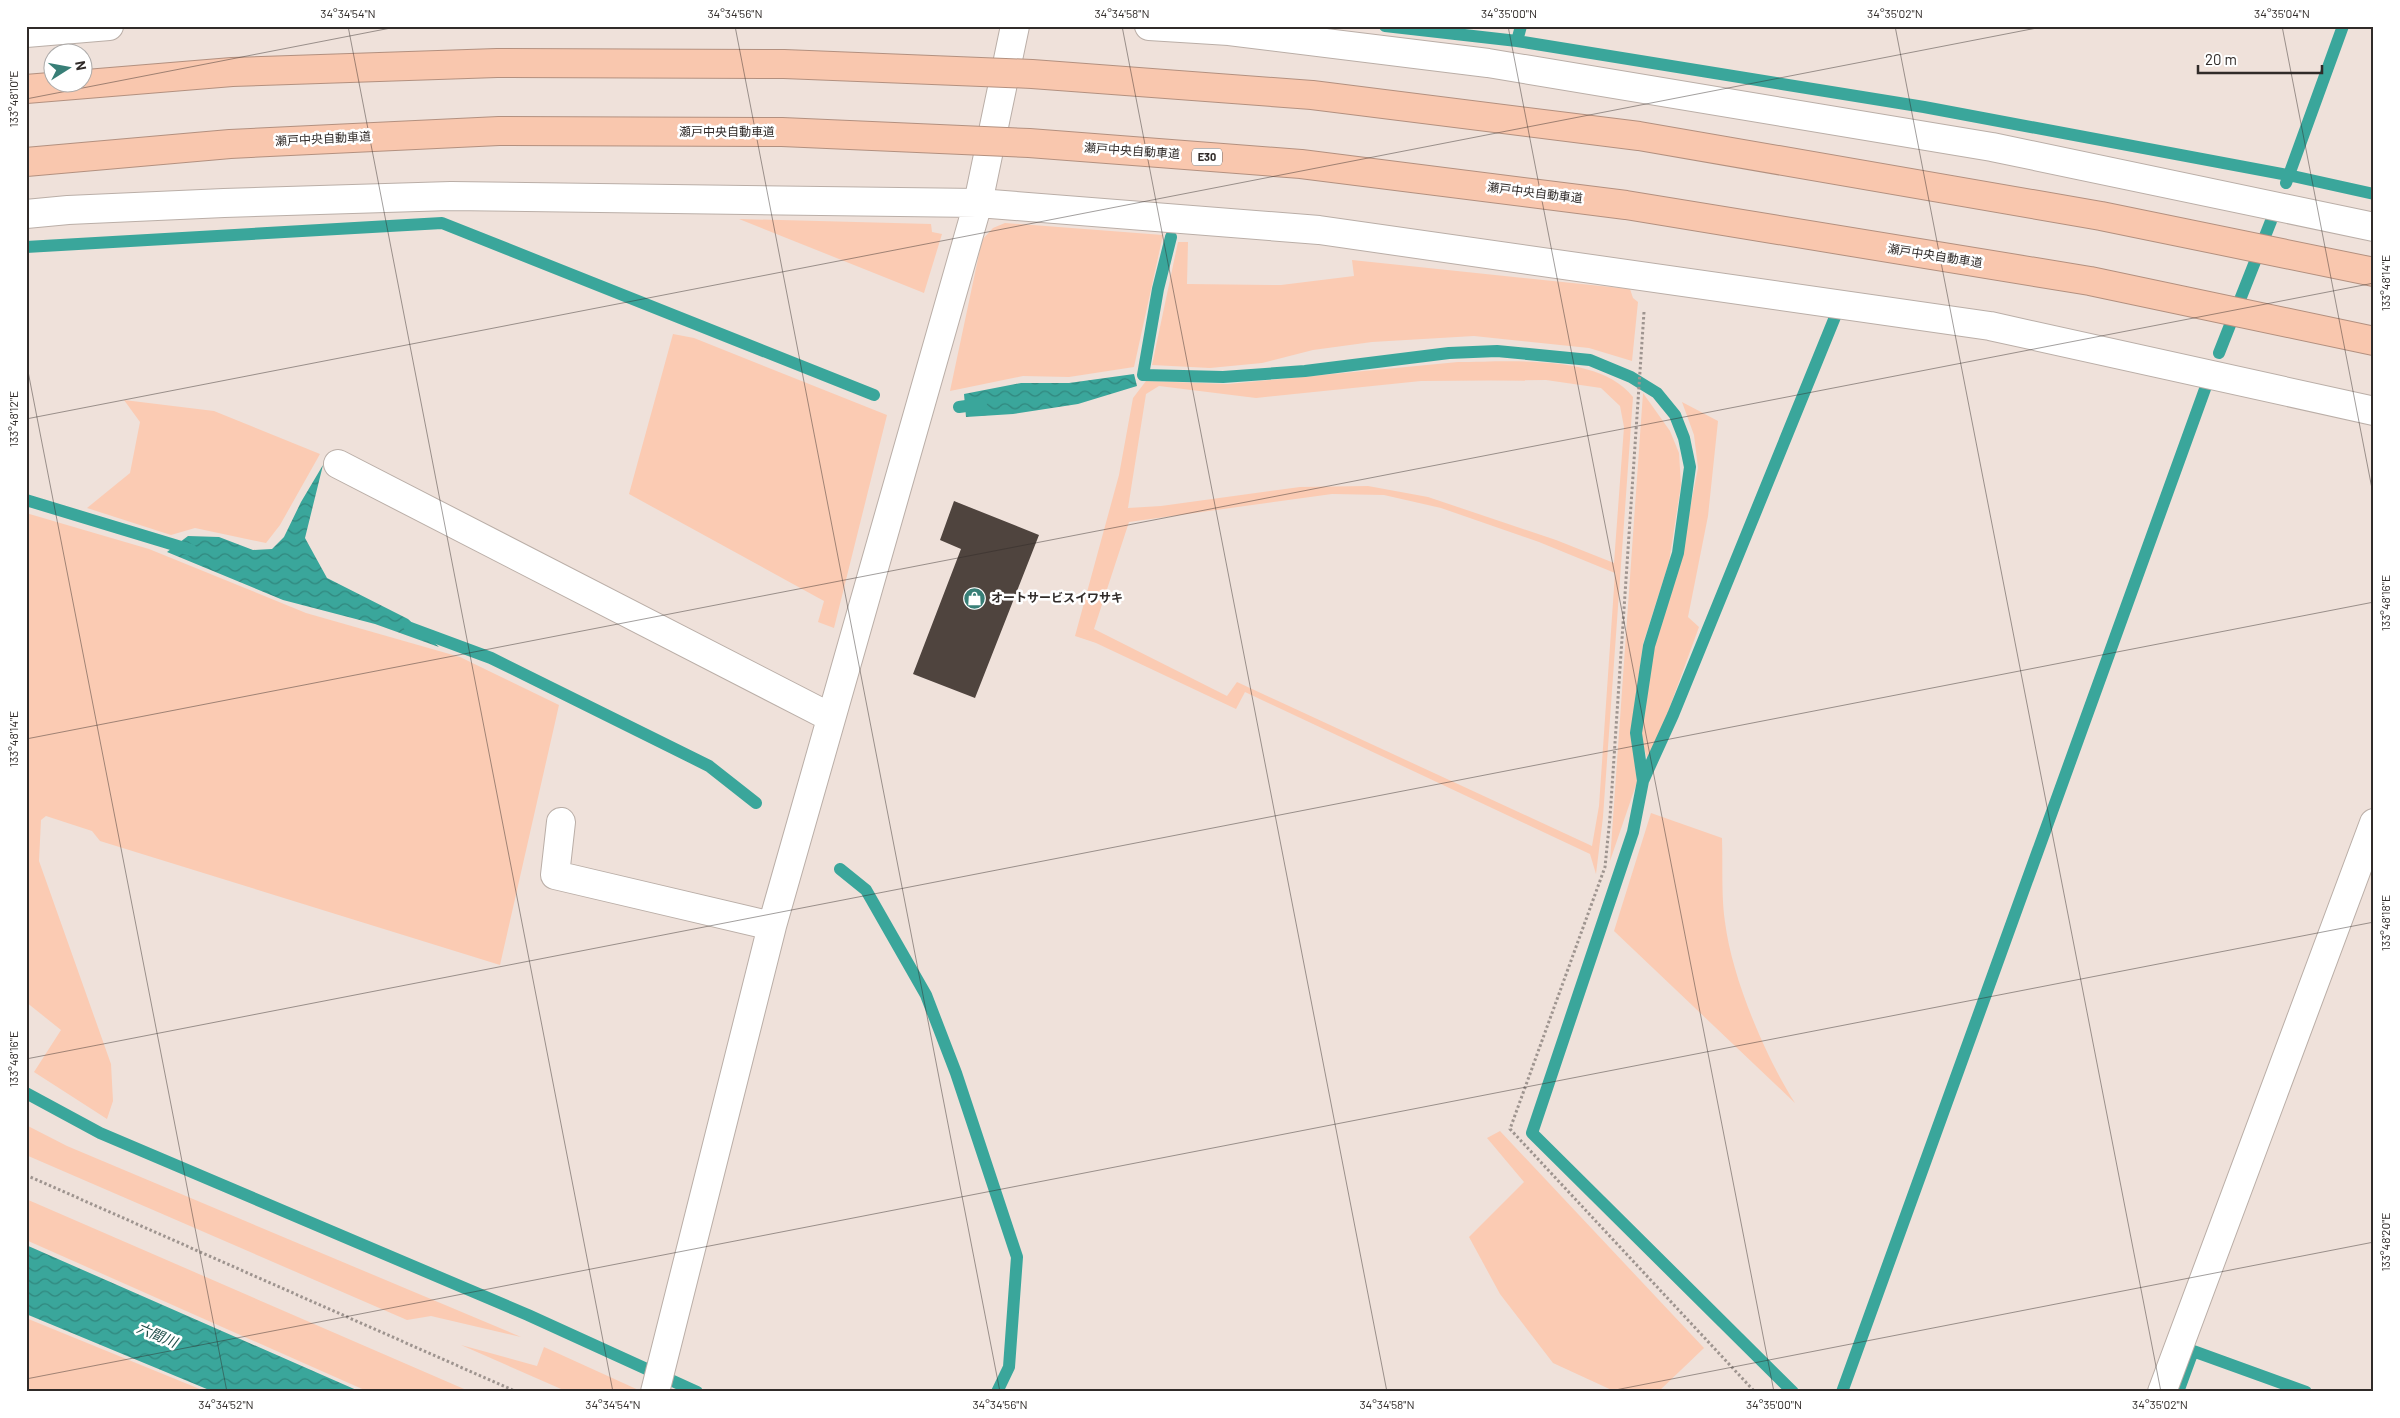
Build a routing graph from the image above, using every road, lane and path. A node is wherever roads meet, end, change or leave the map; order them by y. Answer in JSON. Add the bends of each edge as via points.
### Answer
{"nodes":[{"id":1,"x":109,"y":26,"type":"edge"},
{"id":2,"x":1015,"y":26,"type":"edge"},
{"id":3,"x":1149,"y":26,"type":"edge"},
{"id":4,"x":26,"y":33,"type":"edge"},
{"id":5,"x":26,"y":90,"type":"edge"},
{"id":6,"x":26,"y":162,"type":"edge"},
{"id":7,"x":978,"y":203,"type":"junction"},
{"id":8,"x":26,"y":214,"type":"edge"},
{"id":9,"x":2374,"y":227,"type":"edge"},
{"id":10,"x":2374,"y":272,"type":"edge"},
{"id":11,"x":1646,"y":276,"type":"junction"},
{"id":12,"x":2374,"y":341,"type":"edge"},
{"id":13,"x":2374,"y":411,"type":"edge"},
{"id":14,"x":338,"y":464,"type":"dead end"},
{"id":15,"x":830,"y":718,"type":"junction"},
{"id":16,"x":561,"y":822,"type":"dead end"},
{"id":17,"x":2374,"y":823,"type":"edge"},
{"id":18,"x":772,"y":926,"type":"junction"},
{"id":19,"x":26,"y":1175,"type":"edge"},
{"id":20,"x":517,"y":1392,"type":"edge"},
{"id":21,"x":655,"y":1392,"type":"edge"},
{"id":22,"x":1755,"y":1392,"type":"edge"},
{"id":23,"x":2162,"y":1392,"type":"edge"}],
"edges":[{"from":1,"to":4,"type":"street"},
{"from":2,"to":7,"type":"street"},
{"from":3,"to":9,"type":"street","via":[[1229,31],[1488,63],[1992,147]]},
{"from":5,"to":10,"type":"highway","bridge":true,"via":[[252,71],[497,63],[764,64],[1032,74],[1312,95],[1639,136],[2101,216]]},
{"from":6,"to":12,"type":"highway","name":"瀬戸中央自動車道","number":"E30","bridge":true,"via":[[230,144],[500,131],[782,132],[1039,144],[1301,164],[1626,205],[2090,281]]},
{"from":7,"to":8,"type":"street","via":[[452,196],[224,203]]},
{"from":7,"to":11,"type":"street","via":[[1319,230]]},
{"from":7,"to":15,"type":"street"},
{"from":11,"to":13,"type":"street","via":[[1990,326]]},
{"from":11,"to":22,"type":"path","via":[[1605,867],[1510,1129]]},
{"from":14,"to":15,"type":"street"},
{"from":15,"to":18,"type":"street"},
{"from":16,"to":18,"type":"street","via":[[555,875]]},
{"from":17,"to":23,"type":"street"},
{"from":18,"to":21,"type":"street"},
{"from":19,"to":20,"type":"path"}]}
